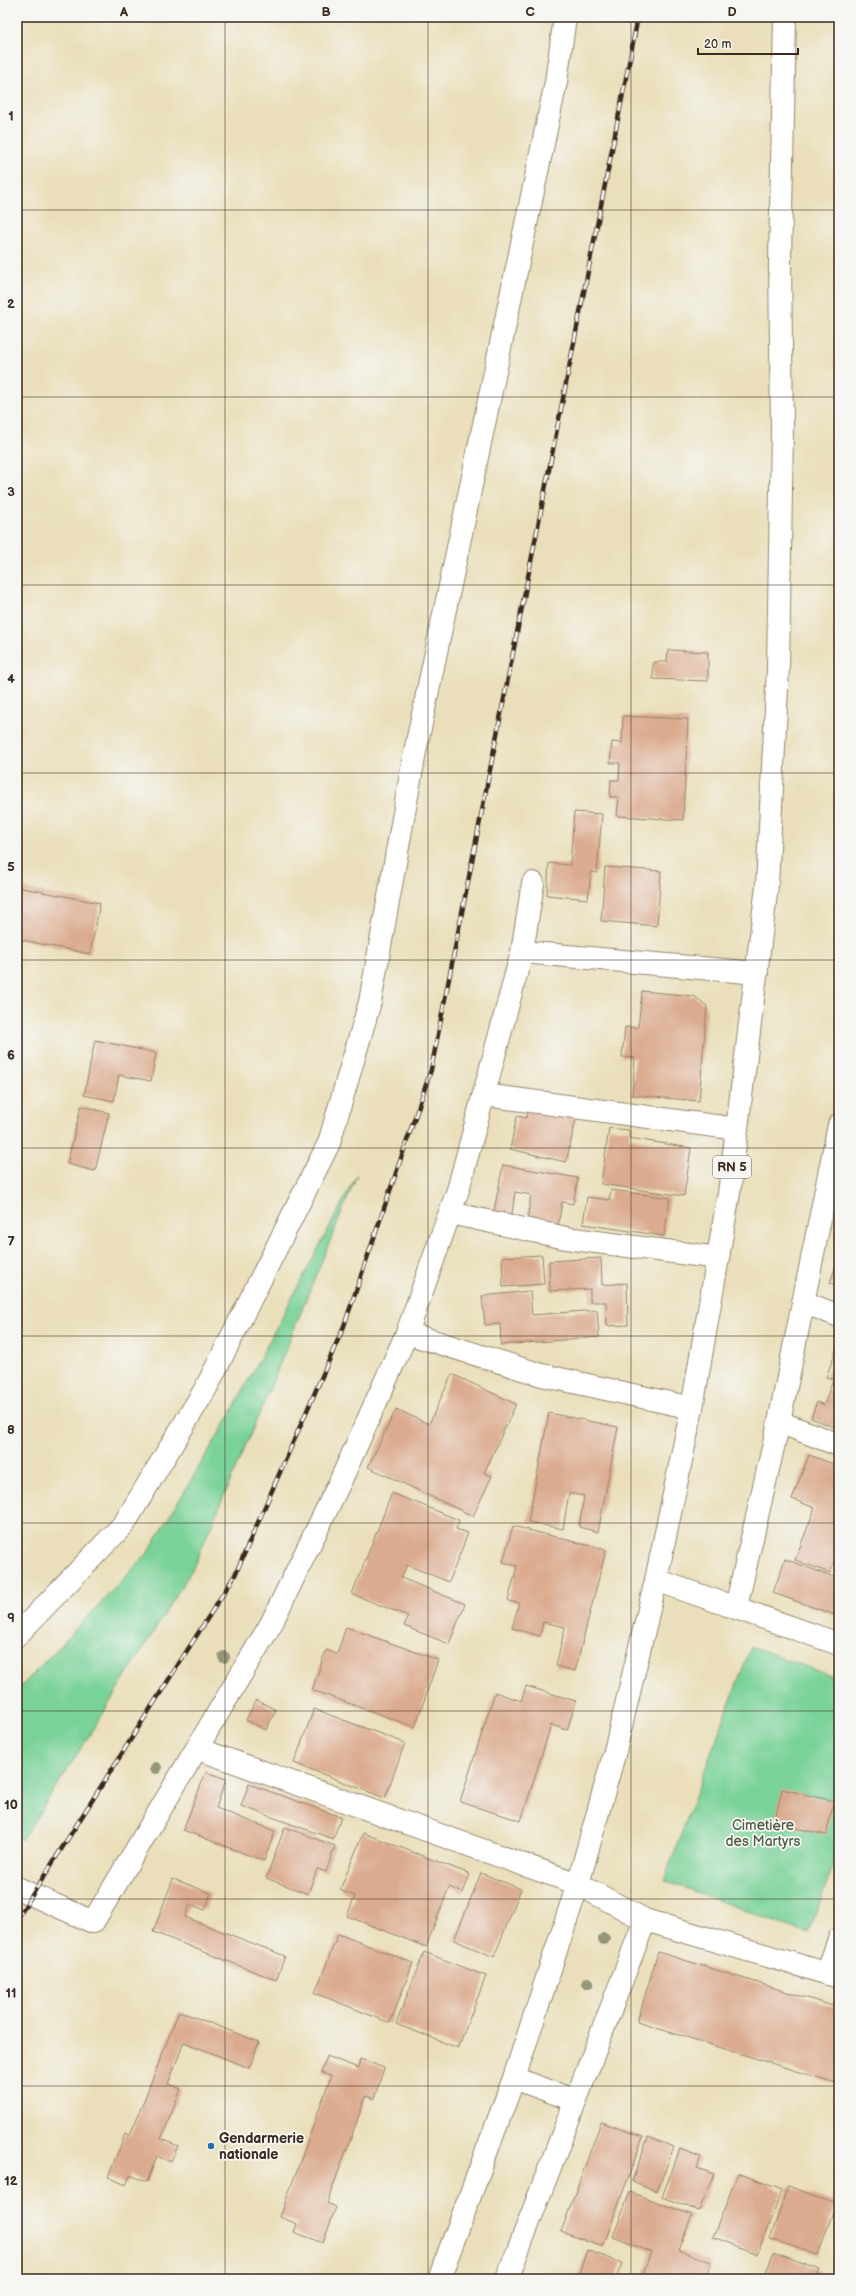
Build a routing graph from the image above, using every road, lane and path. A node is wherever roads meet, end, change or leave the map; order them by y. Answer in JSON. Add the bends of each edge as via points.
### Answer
{"nodes":[{"id":1,"x":565,"y":17,"type":"edge"},
{"id":2,"x":785,"y":17,"type":"edge"},
{"id":3,"x":533,"y":883,"type":"dead end"},
{"id":4,"x":522,"y":952,"type":"junction"},
{"id":5,"x":757,"y":973,"type":"junction"},
{"id":6,"x":485,"y":1095,"type":"junction"},
{"id":7,"x":839,"y":1125,"type":"edge"},
{"id":8,"x":737,"y":1129,"type":"junction"},
{"id":9,"x":450,"y":1213,"type":"junction"},
{"id":10,"x":719,"y":1258,"type":"junction"},
{"id":11,"x":803,"y":1302,"type":"junction"},
{"id":12,"x":839,"y":1316,"type":"edge"},
{"id":13,"x":407,"y":1333,"type":"junction"},
{"id":14,"x":692,"y":1408,"type":"junction"},
{"id":15,"x":779,"y":1422,"type":"junction"},
{"id":16,"x":839,"y":1445,"type":"edge"},
{"id":17,"x":656,"y":1580,"type":"junction"},
{"id":18,"x":736,"y":1607,"type":"junction"},
{"id":19,"x":17,"y":1635,"type":"edge"},
{"id":20,"x":839,"y":1644,"type":"edge"},
{"id":21,"x":198,"y":1749,"type":"junction"},
{"id":22,"x":578,"y":1884,"type":"junction"},
{"id":23,"x":17,"y":1888,"type":"edge"},
{"id":24,"x":646,"y":1920,"type":"junction"},
{"id":25,"x":839,"y":1939,"type":"edge"},
{"id":26,"x":833,"y":1975,"type":"edge"},
{"id":27,"x":514,"y":2078,"type":"junction"},
{"id":28,"x":576,"y":2101,"type":"junction"},
{"id":29,"x":439,"y":2279,"type":"edge"},
{"id":30,"x":507,"y":2279,"type":"edge"}],
"edges":[{"from":1,"to":19,"type":"street","via":[[556,82],[415,752],[370,1002],[329,1143],[206,1388],[124,1524]]},
{"from":2,"to":5,"type":"street","number":"RN 5","via":[[780,262],[782,430],[778,668],[767,886]]},
{"from":3,"to":4,"type":"street"},
{"from":4,"to":5,"type":"street"},
{"from":4,"to":6,"type":"street"},
{"from":5,"to":8,"type":"street","number":"RN 5"},
{"from":6,"to":8,"type":"street"},
{"from":6,"to":9,"type":"street"},
{"from":7,"to":11,"type":"street"},
{"from":8,"to":10,"type":"street","number":"RN 5"},
{"from":9,"to":10,"type":"street","via":[[566,1238]]},
{"from":9,"to":13,"type":"street"},
{"from":10,"to":14,"type":"street","number":"RN 5"},
{"from":11,"to":12,"type":"street"},
{"from":11,"to":15,"type":"street"},
{"from":13,"to":14,"type":"street","via":[[542,1374]]},
{"from":13,"to":21,"type":"street","via":[[271,1624]]},
{"from":14,"to":17,"type":"street","number":"RN 5"},
{"from":15,"to":16,"type":"street"},
{"from":15,"to":18,"type":"street"},
{"from":17,"to":18,"type":"street"},
{"from":17,"to":22,"type":"street","number":"RN 5","via":[[615,1751]]},
{"from":18,"to":20,"type":"street"},
{"from":21,"to":22,"type":"street"},
{"from":21,"to":23,"type":"street","via":[[93,1922]]},
{"from":22,"to":24,"type":"street"},
{"from":22,"to":27,"type":"street","number":"RN 5"},
{"from":24,"to":26,"type":"street"},
{"from":24,"to":28,"type":"street"},
{"from":25,"to":26,"type":"street"},
{"from":27,"to":28,"type":"street"},
{"from":27,"to":29,"type":"street","number":"RN 5"},
{"from":28,"to":30,"type":"street"}]}
